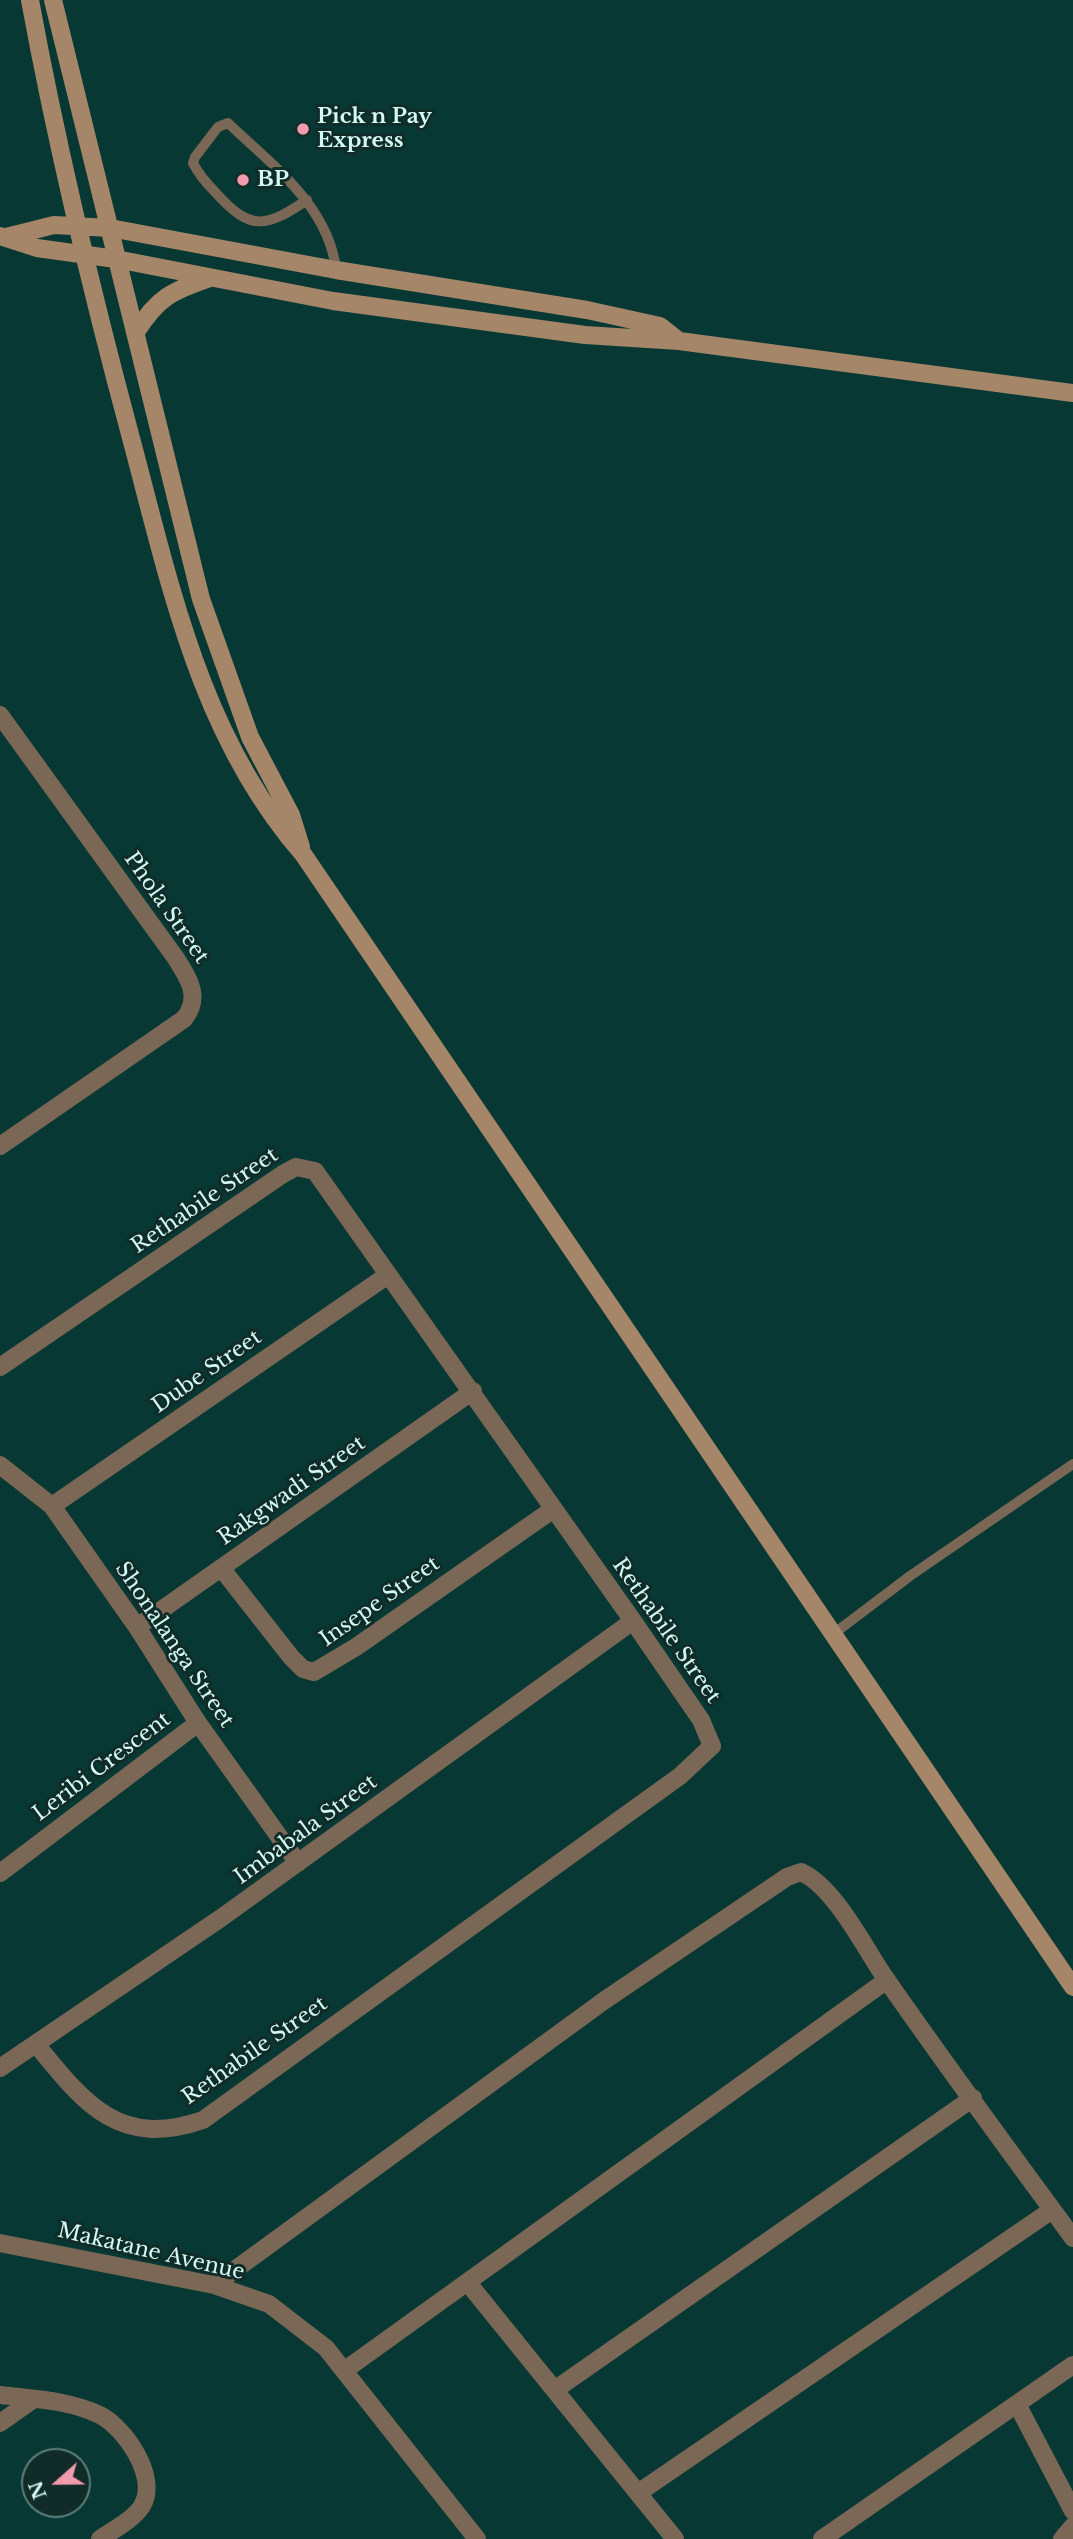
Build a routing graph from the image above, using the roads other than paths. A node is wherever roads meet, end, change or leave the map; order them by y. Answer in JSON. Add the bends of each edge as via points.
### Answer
{"nodes":[{"id":1,"x":30,"y":0,"type":"edge"},
{"id":2,"x":53,"y":0,"type":"edge"},
{"id":3,"x":307,"y":200,"type":"junction"},
{"id":4,"x":78,"y":226,"type":"junction"},
{"id":5,"x":110,"y":228,"type":"junction"},
{"id":6,"x":3,"y":236,"type":"edge"},
{"id":7,"x":83,"y":255,"type":"junction"},
{"id":8,"x":116,"y":259,"type":"junction"},
{"id":9,"x":336,"y":270,"type":"junction"},
{"id":10,"x":214,"y":277,"type":"junction"},
{"id":11,"x":136,"y":332,"type":"junction"},
{"id":12,"x":680,"y":341,"type":"junction"},
{"id":13,"x":1073,"y":393,"type":"edge"},
{"id":14,"x":0,"y":715,"type":"edge"},
{"id":15,"x":303,"y":853,"type":"junction"},
{"id":16,"x":0,"y":1146,"type":"edge"},
{"id":17,"x":388,"y":1275,"type":"junction"},
{"id":18,"x":0,"y":1367,"type":"edge"},
{"id":19,"x":473,"y":1391,"type":"junction"},
{"id":20,"x":1073,"y":1464,"type":"edge"},
{"id":21,"x":0,"y":1465,"type":"edge"},
{"id":22,"x":52,"y":1506,"type":"junction"},
{"id":23,"x":552,"y":1510,"type":"junction"},
{"id":24,"x":222,"y":1569,"type":"junction"},
{"id":25,"x":633,"y":1621,"type":"junction"},
{"id":26,"x":137,"y":1627,"type":"junction"},
{"id":27,"x":832,"y":1635,"type":"junction"},
{"id":28,"x":198,"y":1723,"type":"junction"},
{"id":29,"x":298,"y":1863,"type":"junction"},
{"id":30,"x":0,"y":1873,"type":"edge"},
{"id":31,"x":887,"y":1980,"type":"junction"},
{"id":32,"x":1073,"y":1987,"type":"edge"},
{"id":33,"x":36,"y":2044,"type":"junction"},
{"id":34,"x":0,"y":2068,"type":"edge"},
{"id":35,"x":973,"y":2098,"type":"junction"},
{"id":36,"x":1052,"y":2210,"type":"junction"},
{"id":37,"x":1073,"y":2238,"type":"edge"},
{"id":38,"x":0,"y":2243,"type":"edge"},
{"id":39,"x":468,"y":2283,"type":"junction"},
{"id":40,"x":214,"y":2285,"type":"junction"},
{"id":41,"x":1073,"y":2365,"type":"edge"},
{"id":42,"x":345,"y":2370,"type":"junction"},
{"id":43,"x":556,"y":2389,"type":"junction"},
{"id":44,"x":0,"y":2395,"type":"edge"},
{"id":45,"x":34,"y":2399,"type":"junction"},
{"id":46,"x":1018,"y":2406,"type":"junction"},
{"id":47,"x":0,"y":2423,"type":"edge"},
{"id":48,"x":638,"y":2493,"type":"junction"},
{"id":49,"x":1073,"y":2511,"type":"edge"},
{"id":50,"x":1073,"y":2526,"type":"edge"},
{"id":51,"x":100,"y":2539,"type":"edge"},
{"id":52,"x":477,"y":2539,"type":"edge"},
{"id":53,"x":675,"y":2539,"type":"edge"},
{"id":54,"x":822,"y":2539,"type":"edge"},
{"id":55,"x":1062,"y":2539,"type":"edge"}],
"edges":[{"from":1,"to":4,"type":"main road"},
{"from":2,"to":5,"type":"main road"},
{"from":3,"to":3,"type":"lane","via":[[282,217],[250,220],[236,216],[193,163],[218,127],[228,122]]},
{"from":3,"to":9,"type":"lane","via":[[334,251]]},
{"from":4,"to":5,"type":"main road"},
{"from":4,"to":6,"type":"main road","via":[[36,228]]},
{"from":4,"to":7,"type":"main road"},
{"from":5,"to":8,"type":"main road"},
{"from":5,"to":9,"type":"main road"},
{"from":6,"to":7,"type":"main road","via":[[37,248]]},
{"from":7,"to":8,"type":"main road"},
{"from":7,"to":15,"type":"main road","via":[[185,641],[233,751],[271,813]]},
{"from":8,"to":10,"type":"main road"},
{"from":8,"to":11,"type":"main road"},
{"from":9,"to":12,"type":"main road","via":[[624,317],[660,326]]},
{"from":10,"to":11,"type":"main road","via":[[169,294]]},
{"from":10,"to":12,"type":"main road","via":[[333,301],[498,324]]},
{"from":11,"to":15,"type":"main road","via":[[201,599],[250,737],[291,815]]},
{"from":12,"to":13,"type":"main road"},
{"from":14,"to":16,"type":"street","name":"Phola Street","via":[[175,957],[189,978],[193,999],[184,1019]]},
{"from":15,"to":27,"type":"main road"},
{"from":17,"to":18,"type":"street","name":"Rethabile Street","via":[[324,1181],[308,1168],[296,1167]]},
{"from":17,"to":19,"type":"street","name":"Rethabile Street"},
{"from":17,"to":22,"type":"street","name":"Dube Street"},
{"from":19,"to":23,"type":"street","name":"Rethabile Street"},
{"from":19,"to":24,"type":"street","name":"Rakgwadi Street"},
{"from":20,"to":27,"type":"lane"},
{"from":21,"to":22,"type":"street","name":"Shonalanga Street"},
{"from":22,"to":26,"type":"street","name":"Shonalanga Street"},
{"from":23,"to":24,"type":"street","name":"Insepe Street","via":[[314,1672],[290,1657]]},
{"from":23,"to":25,"type":"street","name":"Rethabile Street"},
{"from":24,"to":26,"type":"street","name":"Rakgwadi Street"},
{"from":25,"to":29,"type":"street","name":"Imbabala Street"},
{"from":25,"to":33,"type":"street","name":"Rethabile Street","via":[[708,1733],[712,1746],[708,1753],[203,2120],[159,2129],[99,2114]]},
{"from":26,"to":28,"type":"street","name":"Shonalanga Street"},
{"from":27,"to":32,"type":"main road"},
{"from":28,"to":29,"type":"street","name":"Shonalanga Street"},
{"from":28,"to":30,"type":"street","name":"Leribi Crescent"},
{"from":29,"to":33,"type":"street","name":"Imbabala Street"},
{"from":31,"to":35,"type":"street"},
{"from":31,"to":39,"type":"street"},
{"from":31,"to":40,"type":"street","via":[[821,1887],[807,1875],[795,1873],[605,2000]]},
{"from":33,"to":34,"type":"street","name":"Imbabala Street"},
{"from":35,"to":36,"type":"street"},
{"from":35,"to":43,"type":"street"},
{"from":36,"to":37,"type":"street"},
{"from":36,"to":48,"type":"street"},
{"from":38,"to":40,"type":"street","name":"Makatane Avenue"},
{"from":39,"to":42,"type":"street"},
{"from":39,"to":43,"type":"street"},
{"from":40,"to":42,"type":"street","name":"Makatane Avenue","via":[[269,2304],[326,2348]]},
{"from":41,"to":46,"type":"street"},
{"from":42,"to":52,"type":"street","name":"Makatane Avenue"},
{"from":43,"to":48,"type":"street"},
{"from":44,"to":45,"type":"street"},
{"from":45,"to":47,"type":"street"},
{"from":45,"to":51,"type":"street","via":[[100,2415],[122,2435],[142,2467],[146,2487],[141,2508]]},
{"from":46,"to":49,"type":"street"},
{"from":46,"to":54,"type":"street"},
{"from":48,"to":53,"type":"street"},
{"from":50,"to":55,"type":"street"}]}
